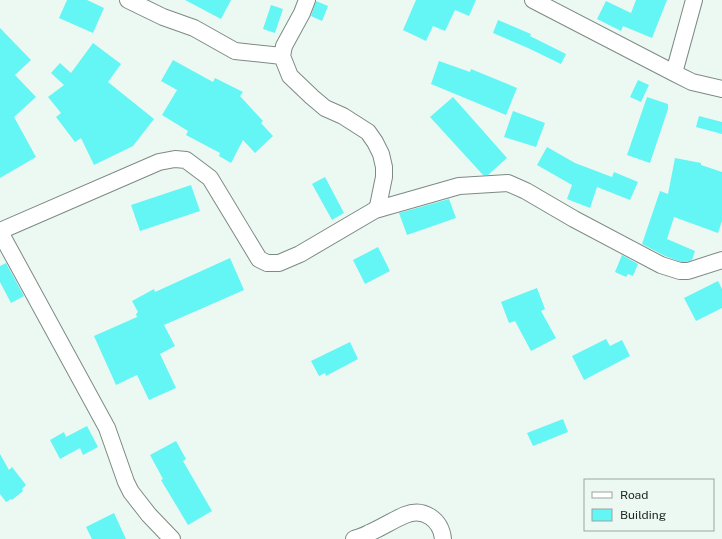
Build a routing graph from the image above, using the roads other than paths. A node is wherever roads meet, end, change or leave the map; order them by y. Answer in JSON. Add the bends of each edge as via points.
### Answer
{"nodes":[{"id":1,"x":128,"y":0,"type":"edge"},
{"id":2,"x":307,"y":0,"type":"edge"},
{"id":3,"x":533,"y":0,"type":"edge"},
{"id":4,"x":694,"y":0,"type":"edge"},
{"id":5,"x":282,"y":56,"type":"junction"},
{"id":6,"x":674,"y":73,"type":"junction"},
{"id":7,"x":722,"y":89,"type":"edge"},
{"id":8,"x":375,"y":210,"type":"junction"},
{"id":9,"x":0,"y":232,"type":"edge"},
{"id":10,"x":722,"y":260,"type":"edge"},
{"id":11,"x":172,"y":539,"type":"edge"},
{"id":12,"x":354,"y":539,"type":"edge"},
{"id":13,"x":443,"y":539,"type":"edge"}],
"edges":[{"from":1,"to":5,"type":"street","via":[[194,28],[235,51]]},
{"from":2,"to":5,"type":"street","via":[[284,46]]},
{"from":3,"to":6,"type":"street"},
{"from":4,"to":6,"type":"street"},
{"from":5,"to":8,"type":"street","via":[[290,76],[312,97],[325,108],[368,132],[375,142],[381,154],[384,177]]},
{"from":6,"to":7,"type":"street","via":[[692,82]]},
{"from":8,"to":9,"type":"street","via":[[300,254],[279,263],[267,263],[258,259],[210,178],[186,160],[175,158],[159,162]]},
{"from":8,"to":10,"type":"street","via":[[459,186],[508,182],[661,265],[688,271]]},
{"from":9,"to":11,"type":"street","via":[[107,428],[128,487],[149,515]]},
{"from":12,"to":13,"type":"street","via":[[407,514],[422,513],[438,523]]}]}
